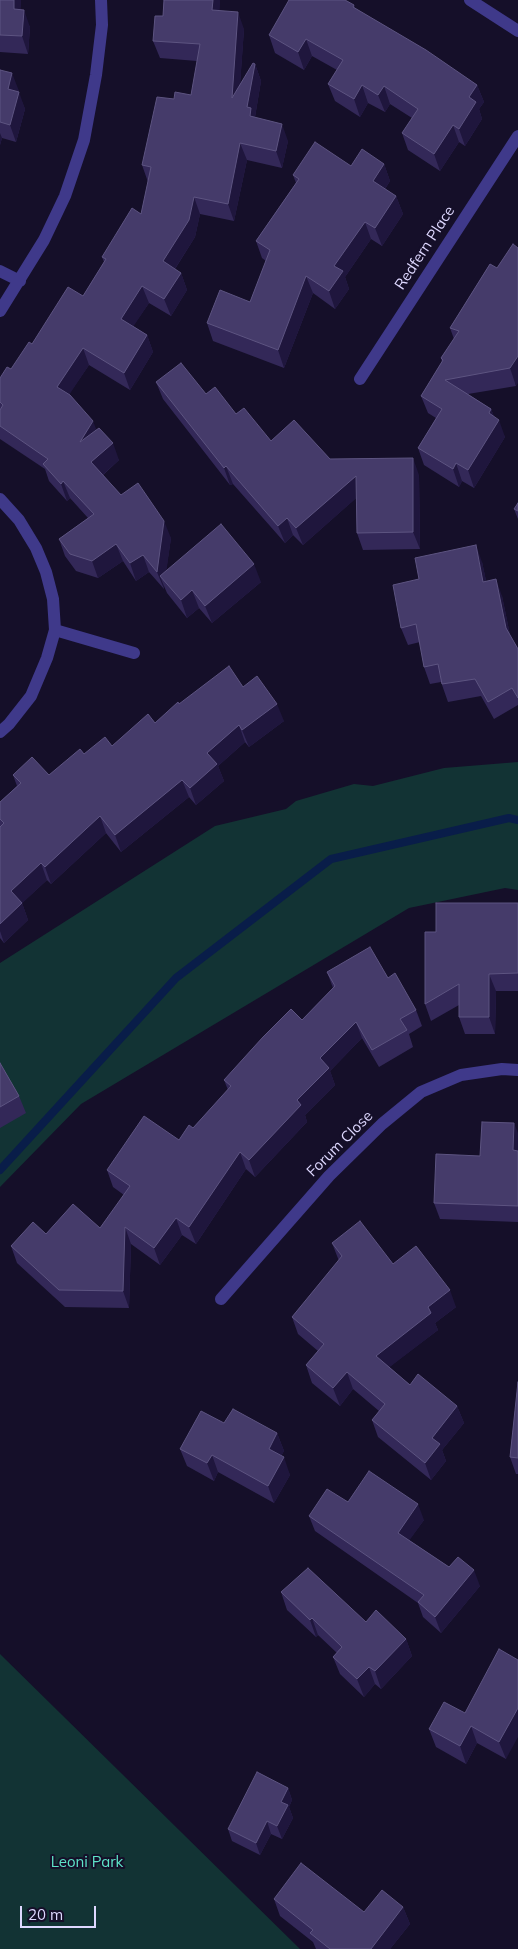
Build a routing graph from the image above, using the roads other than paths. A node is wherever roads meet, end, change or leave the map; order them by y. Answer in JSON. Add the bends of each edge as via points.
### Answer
{"nodes":[{"id":1,"x":101,"y":0,"type":"edge"},
{"id":2,"x":470,"y":0,"type":"edge"},
{"id":3,"x":518,"y":31,"type":"edge"},
{"id":4,"x":518,"y":136,"type":"edge"},
{"id":5,"x":0,"y":271,"type":"edge"},
{"id":6,"x":20,"y":281,"type":"junction"},
{"id":7,"x":0,"y":311,"type":"edge"},
{"id":8,"x":360,"y":379,"type":"dead end"},
{"id":9,"x":0,"y":500,"type":"edge"},
{"id":10,"x":55,"y":630,"type":"junction"},
{"id":11,"x":134,"y":653,"type":"dead end"},
{"id":12,"x":0,"y":732,"type":"edge"},
{"id":13,"x":518,"y":1070,"type":"edge"},
{"id":14,"x":221,"y":1299,"type":"dead end"}],
"edges":[{"from":1,"to":6,"type":"street","via":[[102,25],[96,75],[84,140],[65,196]]},
{"from":2,"to":3,"type":"street"},
{"from":4,"to":8,"type":"street","name":"Redfern Place"},
{"from":5,"to":6,"type":"street"},
{"from":6,"to":7,"type":"street"},
{"from":9,"to":10,"type":"street","via":[[19,520],[36,548],[53,599]]},
{"from":10,"to":11,"type":"street"},
{"from":10,"to":12,"type":"street","via":[[31,696]]},
{"from":13,"to":14,"type":"street","name":"Forum Close","via":[[461,1075],[421,1092],[382,1124],[329,1176]]}]}
